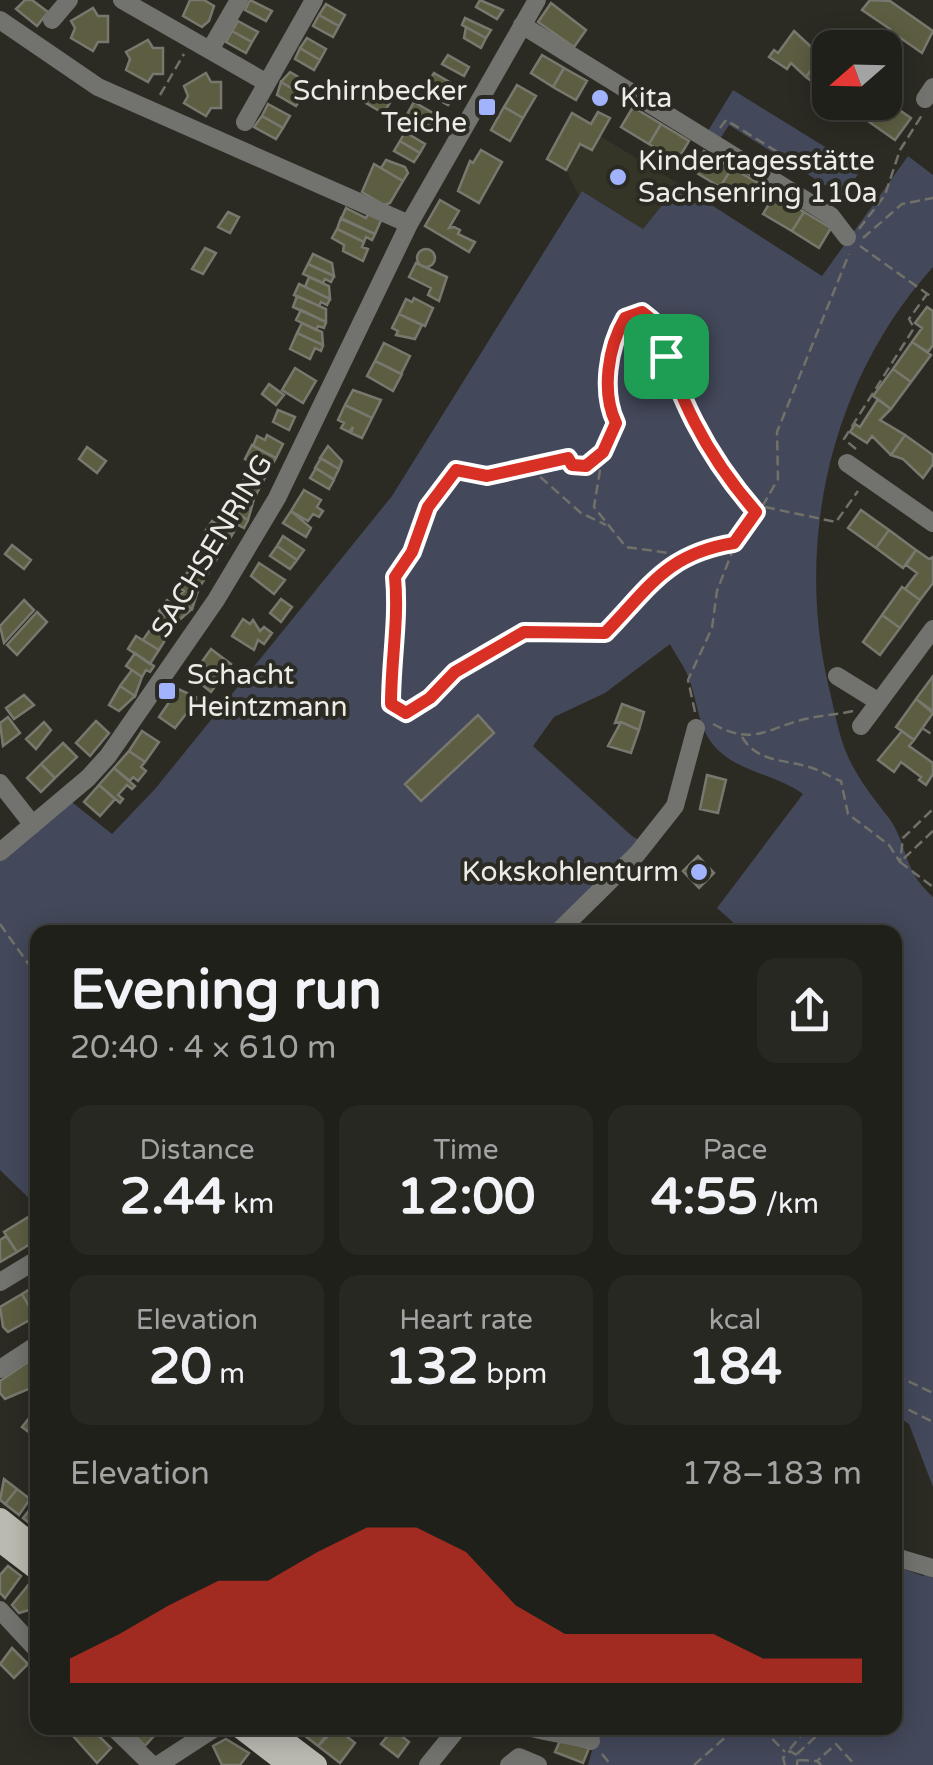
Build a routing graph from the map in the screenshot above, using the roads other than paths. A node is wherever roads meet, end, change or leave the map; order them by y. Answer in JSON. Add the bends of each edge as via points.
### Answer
{"nodes":[{"id":1,"x":68,"y":0,"type":"edge"},
{"id":2,"x":122,"y":0,"type":"edge"},
{"id":3,"x":239,"y":0,"type":"edge"},
{"id":4,"x":314,"y":0,"type":"edge"},
{"id":5,"x":537,"y":0,"type":"edge"},
{"id":6,"x":0,"y":20,"type":"edge"},
{"id":7,"x":52,"y":20,"type":"dead end"},
{"id":8,"x":522,"y":25,"type":"junction"},
{"id":9,"x":210,"y":50,"type":"junction"},
{"id":10,"x":267,"y":83,"type":"junction"},
{"id":11,"x":245,"y":122,"type":"dead end"},
{"id":12,"x":408,"y":224,"type":"junction"},
{"id":13,"x":852,"y":240,"type":"road end"},
{"id":14,"x":848,"y":461,"type":"road end"},
{"id":15,"x":933,"y":523,"type":"edge"},
{"id":16,"x":933,"y":629,"type":"edge"},
{"id":17,"x":836,"y":676,"type":"dead end"},
{"id":18,"x":876,"y":706,"type":"junction"},
{"id":19,"x":697,"y":726,"type":"road end"},
{"id":20,"x":861,"y":726,"type":"dead end"},
{"id":21,"x":0,"y":783,"type":"edge"},
{"id":22,"x":33,"y":825,"type":"junction"},
{"id":23,"x":0,"y":852,"type":"edge"},
{"id":24,"x":566,"y":925,"type":"edge"},
{"id":25,"x":30,"y":1264,"type":"edge"},
{"id":26,"x":0,"y":1282,"type":"edge"},
{"id":27,"x":30,"y":1349,"type":"edge"},
{"id":28,"x":0,"y":1369,"type":"edge"},
{"id":29,"x":0,"y":1520,"type":"edge"},
{"id":30,"x":0,"y":1540,"type":"edge"},
{"id":31,"x":30,"y":1543,"type":"edge"},
{"id":32,"x":902,"y":1559,"type":"edge"},
{"id":33,"x":30,"y":1564,"type":"edge"},
{"id":34,"x":933,"y":1568,"type":"edge"},
{"id":35,"x":0,"y":1610,"type":"edge"},
{"id":36,"x":30,"y":1643,"type":"edge"},
{"id":37,"x":123,"y":1735,"type":"edge"},
{"id":38,"x":204,"y":1735,"type":"edge"},
{"id":39,"x":250,"y":1735,"type":"edge"},
{"id":40,"x":276,"y":1735,"type":"edge"},
{"id":41,"x":452,"y":1735,"type":"edge"},
{"id":42,"x":574,"y":1735,"type":"edge"},
{"id":43,"x":591,"y":1741,"type":"dead end"},
{"id":44,"x":160,"y":1764,"type":"edge"},
{"id":45,"x":289,"y":1765,"type":"edge"},
{"id":46,"x":316,"y":1765,"type":"edge"},
{"id":47,"x":428,"y":1765,"type":"edge"},
{"id":48,"x":509,"y":1765,"type":"edge"},
{"id":49,"x":538,"y":1765,"type":"edge"}],
"edges":[{"from":1,"to":7,"type":"street"},
{"from":2,"to":9,"type":"street"},
{"from":3,"to":9,"type":"street"},
{"from":4,"to":10,"type":"street"},
{"from":5,"to":8,"type":"street","name":"SACHSENRING"},
{"from":6,"to":12,"type":"street","via":[[98,87]]},
{"from":8,"to":12,"type":"street","name":"SACHSENRING"},
{"from":8,"to":13,"type":"street","via":[[831,216]]},
{"from":9,"to":10,"type":"street"},
{"from":10,"to":11,"type":"street"},
{"from":12,"to":22,"type":"street","name":"SACHSENRING","via":[[277,498],[216,600],[108,756]]},
{"from":14,"to":15,"type":"street"},
{"from":16,"to":18,"type":"street"},
{"from":17,"to":18,"type":"street"},
{"from":18,"to":20,"type":"street"},
{"from":19,"to":24,"type":"street","via":[[675,806]]},
{"from":21,"to":22,"type":"street"},
{"from":22,"to":23,"type":"street","name":"SACHSENRING"},
{"from":25,"to":26,"type":"street"},
{"from":27,"to":28,"type":"street"},
{"from":29,"to":31,"type":"main road"},
{"from":30,"to":33,"type":"main road"},
{"from":32,"to":34,"type":"street"},
{"from":35,"to":36,"type":"street"},
{"from":37,"to":44,"type":"street"},
{"from":38,"to":44,"type":"street"},
{"from":39,"to":45,"type":"main road"},
{"from":40,"to":46,"type":"main road"},
{"from":41,"to":47,"type":"street"},
{"from":42,"to":43,"type":"street"},
{"from":48,"to":49,"type":"street","via":[[519,1757]]}]}
